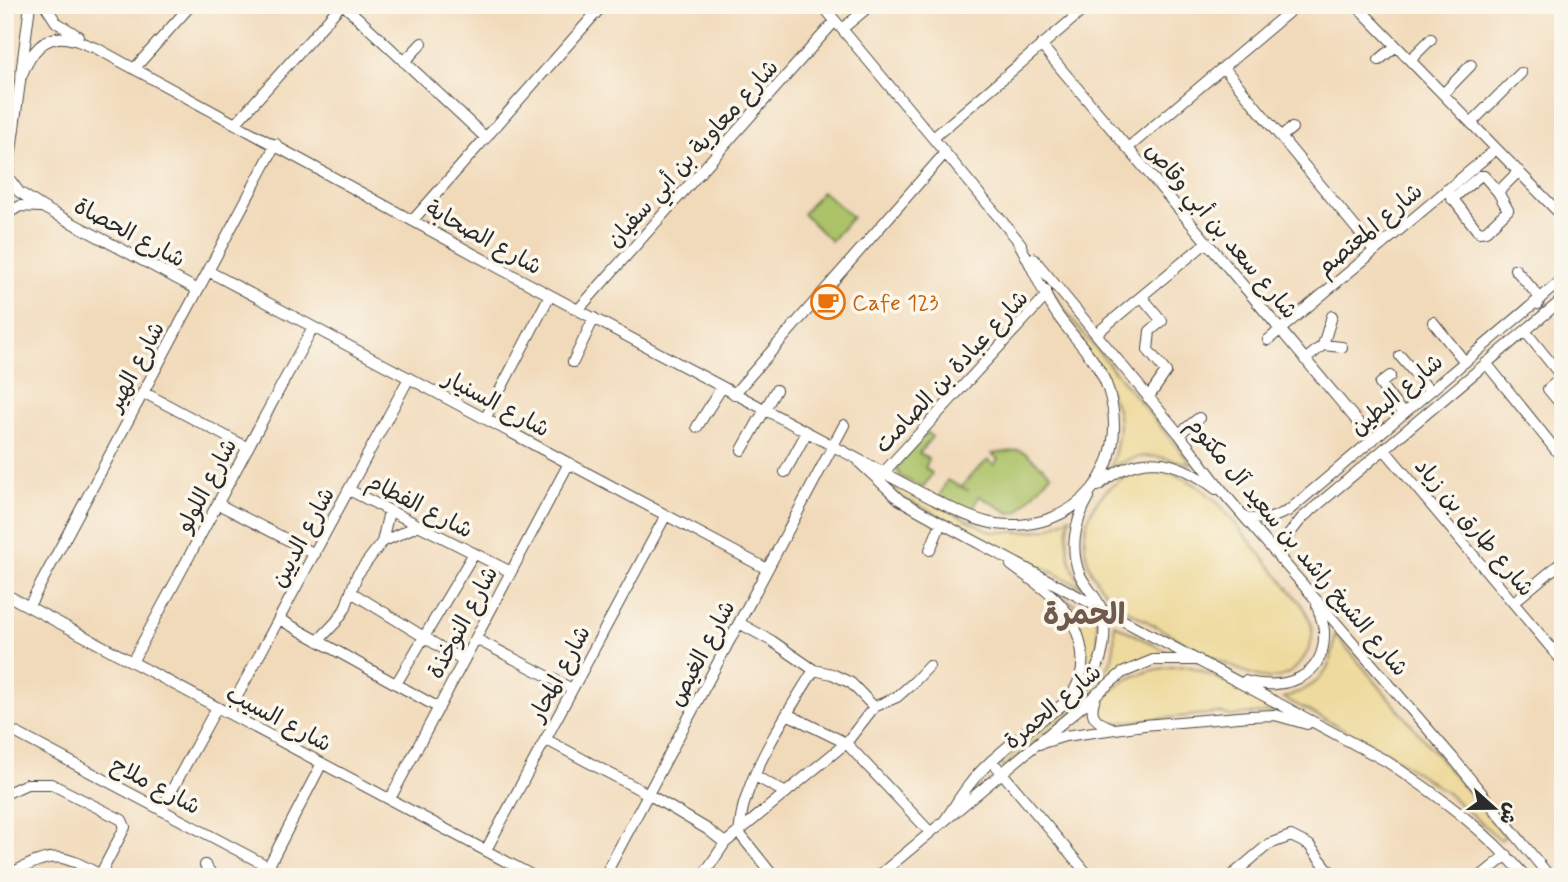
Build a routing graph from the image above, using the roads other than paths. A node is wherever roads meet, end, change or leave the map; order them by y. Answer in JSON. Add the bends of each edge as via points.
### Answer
{"nodes":[{"id":1,"x":9,"y":5,"type":"edge"},
{"id":2,"x":30,"y":5,"type":"edge"},
{"id":3,"x":45,"y":5,"type":"edge"},
{"id":4,"x":191,"y":5,"type":"edge"},
{"id":5,"x":342,"y":5,"type":"edge"},
{"id":6,"x":603,"y":5,"type":"edge"},
{"id":7,"x":822,"y":5,"type":"edge"},
{"id":8,"x":871,"y":5,"type":"edge"},
{"id":9,"x":1089,"y":5,"type":"edge"},
{"id":10,"x":1297,"y":5,"type":"edge"},
{"id":11,"x":1356,"y":5,"type":"edge"},
{"id":12,"x":839,"y":25,"type":"junction"},
{"id":13,"x":6,"y":32,"type":"edge"},
{"id":14,"x":1431,"y":39,"type":"dead end"},
{"id":15,"x":422,"y":43,"type":"dead end"},
{"id":16,"x":1041,"y":45,"type":"junction"},
{"id":17,"x":1395,"y":46,"type":"junction"},
{"id":18,"x":96,"y":48,"type":"junction"},
{"id":19,"x":1380,"y":60,"type":"dead end"},
{"id":20,"x":1410,"y":60,"type":"junction"},
{"id":21,"x":404,"y":62,"type":"junction"},
{"id":22,"x":1471,"y":65,"type":"dead end"},
{"id":23,"x":1224,"y":68,"type":"junction"},
{"id":24,"x":134,"y":69,"type":"junction"},
{"id":25,"x":1521,"y":73,"type":"dead end"},
{"id":26,"x":21,"y":78,"type":"junction"},
{"id":27,"x":1443,"y":94,"type":"junction"},
{"id":28,"x":236,"y":123,"type":"junction"},
{"id":29,"x":1471,"y":123,"type":"junction"},
{"id":30,"x":1292,"y":128,"type":"dead end"},
{"id":31,"x":1281,"y":137,"type":"junction"},
{"id":32,"x":486,"y":138,"type":"junction"},
{"id":33,"x":933,"y":138,"type":"junction"},
{"id":34,"x":276,"y":144,"type":"junction"},
{"id":35,"x":1129,"y":147,"type":"junction"},
{"id":36,"x":1496,"y":149,"type":"junction"},
{"id":37,"x":945,"y":153,"type":"junction"},
{"id":38,"x":1518,"y":171,"type":"junction"},
{"id":39,"x":8,"y":177,"type":"junction"},
{"id":40,"x":1498,"y":192,"type":"junction"},
{"id":41,"x":1449,"y":195,"type":"junction"},
{"id":42,"x":5,"y":197,"type":"edge"},
{"id":43,"x":44,"y":208,"type":"junction"},
{"id":44,"x":5,"y":215,"type":"edge"},
{"id":45,"x":1563,"y":217,"type":"edge"},
{"id":46,"x":413,"y":220,"type":"junction"},
{"id":47,"x":1017,"y":240,"type":"junction"},
{"id":48,"x":1207,"y":242,"type":"junction"},
{"id":49,"x":1374,"y":250,"type":"junction"},
{"id":50,"x":1515,"y":269,"type":"dead end"},
{"id":51,"x":208,"y":271,"type":"junction"},
{"id":52,"x":1563,"y":279,"type":"edge"},
{"id":53,"x":1058,"y":288,"type":"junction"},
{"id":54,"x":198,"y":290,"type":"junction"},
{"id":55,"x":550,"y":295,"type":"junction"},
{"id":56,"x":1046,"y":296,"type":"junction"},
{"id":57,"x":1142,"y":296,"type":"junction"},
{"id":58,"x":1540,"y":298,"type":"junction"},
{"id":59,"x":1563,"y":299,"type":"edge"},
{"id":60,"x":578,"y":310,"type":"junction"},
{"id":61,"x":1330,"y":314,"type":"dead end"},
{"id":62,"x":594,"y":318,"type":"junction"},
{"id":63,"x":1540,"y":318,"type":"junction"},
{"id":64,"x":1433,"y":322,"type":"dead end"},
{"id":65,"x":313,"y":327,"type":"junction"},
{"id":66,"x":1280,"y":330,"type":"junction"},
{"id":67,"x":1525,"y":331,"type":"junction"},
{"id":68,"x":1097,"y":333,"type":"junction"},
{"id":69,"x":1268,"y":340,"type":"dead end"},
{"id":70,"x":1323,"y":345,"type":"junction"},
{"id":71,"x":1342,"y":347,"type":"dead end"},
{"id":72,"x":1401,"y":356,"type":"dead end"},
{"id":73,"x":1304,"y":360,"type":"junction"},
{"id":74,"x":573,"y":362,"type":"dead end"},
{"id":75,"x":1465,"y":362,"type":"junction"},
{"id":76,"x":1486,"y":363,"type":"junction"},
{"id":77,"x":1390,"y":376,"type":"dead end"},
{"id":78,"x":409,"y":378,"type":"junction"},
{"id":79,"x":722,"y":387,"type":"junction"},
{"id":80,"x":776,"y":390,"type":"dead end"},
{"id":81,"x":1430,"y":391,"type":"junction"},
{"id":82,"x":143,"y":392,"type":"junction"},
{"id":83,"x":734,"y":394,"type":"junction"},
{"id":84,"x":1149,"y":398,"type":"junction"},
{"id":85,"x":1563,"y":407,"type":"edge"},
{"id":86,"x":764,"y":410,"type":"junction"},
{"id":87,"x":1403,"y":414,"type":"junction"},
{"id":88,"x":1199,"y":418,"type":"dead end"},
{"id":89,"x":485,"y":419,"type":"junction"},
{"id":90,"x":844,"y":425,"type":"dead end"},
{"id":91,"x":697,"y":427,"type":"dead end"},
{"id":92,"x":807,"y":432,"type":"junction"},
{"id":93,"x":1179,"y":434,"type":"junction"},
{"id":94,"x":1373,"y":440,"type":"junction"},
{"id":95,"x":832,"y":446,"type":"junction"},
{"id":96,"x":248,"y":448,"type":"junction"},
{"id":97,"x":1384,"y":449,"type":"junction"},
{"id":98,"x":742,"y":450,"type":"dead end"},
{"id":99,"x":855,"y":457,"type":"junction"},
{"id":100,"x":1563,"y":459,"type":"edge"},
{"id":101,"x":569,"y":463,"type":"junction"},
{"id":102,"x":884,"y":471,"type":"junction"},
{"id":103,"x":785,"y":472,"type":"dead end"},
{"id":104,"x":349,"y":490,"type":"junction"},
{"id":105,"x":1093,"y":490,"type":"junction"},
{"id":106,"x":1227,"y":496,"type":"junction"},
{"id":107,"x":218,"y":504,"type":"junction"},
{"id":108,"x":389,"y":511,"type":"junction"},
{"id":109,"x":666,"y":514,"type":"junction"},
{"id":110,"x":1246,"y":519,"type":"junction"},
{"id":111,"x":941,"y":523,"type":"junction"},
{"id":112,"x":419,"y":525,"type":"junction"},
{"id":113,"x":382,"y":542,"type":"junction"},
{"id":114,"x":988,"y":548,"type":"junction"},
{"id":115,"x":930,"y":550,"type":"dead end"},
{"id":116,"x":315,"y":554,"type":"junction"},
{"id":117,"x":474,"y":554,"type":"junction"},
{"id":118,"x":1280,"y":559,"type":"junction"},
{"id":119,"x":1563,"y":561,"type":"edge"},
{"id":120,"x":767,"y":569,"type":"junction"},
{"id":121,"x":511,"y":572,"type":"junction"},
{"id":122,"x":351,"y":592,"type":"junction"},
{"id":123,"x":5,"y":594,"type":"edge"},
{"id":124,"x":1316,"y":601,"type":"junction"},
{"id":125,"x":1514,"y":603,"type":"junction"},
{"id":126,"x":29,"y":606,"type":"junction"},
{"id":127,"x":1101,"y":607,"type":"junction"},
{"id":128,"x":279,"y":619,"type":"junction"},
{"id":129,"x":739,"y":623,"type":"junction"},
{"id":130,"x":425,"y":636,"type":"junction"},
{"id":131,"x":475,"y":639,"type":"junction"},
{"id":132,"x":318,"y":641,"type":"junction"},
{"id":133,"x":1200,"y":660,"type":"junction"},
{"id":134,"x":463,"y":661,"type":"junction"},
{"id":135,"x":132,"y":662,"type":"junction"},
{"id":136,"x":1563,"y":662,"type":"edge"},
{"id":137,"x":929,"y":666,"type":"dead end"},
{"id":138,"x":814,"y":670,"type":"junction"},
{"id":139,"x":1231,"y":677,"type":"junction"},
{"id":140,"x":396,"y":684,"type":"junction"},
{"id":141,"x":572,"y":689,"type":"junction"},
{"id":142,"x":1097,"y":692,"type":"junction"},
{"id":143,"x":1071,"y":696,"type":"junction"},
{"id":144,"x":217,"y":707,"type":"junction"},
{"id":145,"x":874,"y":707,"type":"junction"},
{"id":146,"x":439,"y":708,"type":"junction"},
{"id":147,"x":228,"y":713,"type":"junction"},
{"id":148,"x":787,"y":714,"type":"junction"},
{"id":149,"x":5,"y":727,"type":"edge"},
{"id":150,"x":1116,"y":730,"type":"junction"},
{"id":151,"x":1341,"y":736,"type":"junction"},
{"id":152,"x":545,"y":739,"type":"junction"},
{"id":153,"x":846,"y":743,"type":"junction"},
{"id":154,"x":1029,"y":748,"type":"junction"},
{"id":155,"x":992,"y":761,"type":"junction"},
{"id":156,"x":322,"y":763,"type":"junction"},
{"id":157,"x":1002,"y":773,"type":"junction"},
{"id":158,"x":755,"y":776,"type":"junction"},
{"id":159,"x":786,"y":793,"type":"junction"},
{"id":160,"x":5,"y":794,"type":"edge"},
{"id":161,"x":648,"y":794,"type":"junction"},
{"id":162,"x":390,"y":799,"type":"junction"},
{"id":163,"x":161,"y":810,"type":"junction"},
{"id":164,"x":945,"y":820,"type":"junction"},
{"id":165,"x":930,"y":832,"type":"junction"},
{"id":166,"x":739,"y":833,"type":"junction"},
{"id":167,"x":725,"y":844,"type":"junction"},
{"id":168,"x":486,"y":850,"type":"junction"},
{"id":169,"x":1507,"y":855,"type":"junction"},
{"id":170,"x":205,"y":865,"type":"dead end"},
{"id":171,"x":269,"y":866,"type":"junction"},
{"id":172,"x":18,"y":873,"type":"edge"},
{"id":173,"x":5,"y":876,"type":"edge"},
{"id":174,"x":101,"y":876,"type":"edge"},
{"id":175,"x":214,"y":877,"type":"edge"},
{"id":176,"x":263,"y":877,"type":"edge"},
{"id":177,"x":288,"y":877,"type":"edge"},
{"id":178,"x":535,"y":877,"type":"edge"},
{"id":179,"x":604,"y":877,"type":"edge"},
{"id":180,"x":702,"y":877,"type":"edge"},
{"id":181,"x":774,"y":877,"type":"edge"},
{"id":182,"x":877,"y":877,"type":"edge"},
{"id":183,"x":1090,"y":877,"type":"edge"},
{"id":184,"x":1230,"y":877,"type":"edge"},
{"id":185,"x":1334,"y":877,"type":"edge"},
{"id":186,"x":1480,"y":877,"type":"edge"},
{"id":187,"x":1526,"y":877,"type":"edge"},
{"id":188,"x":1550,"y":877,"type":"edge"}],
"edges":[{"from":1,"to":13,"type":"street"},
{"from":2,"to":26,"type":"street"},
{"from":3,"to":18,"type":"street","name":"شارع الصحابة","via":[[62,27]]},
{"from":4,"to":24,"type":"street"},
{"from":5,"to":21,"type":"street"},
{"from":5,"to":28,"type":"street"},
{"from":6,"to":32,"type":"street"},
{"from":7,"to":12,"type":"street","name":"شارع الشيخ راشد بن سعيد آل مكتوم"},
{"from":8,"to":12,"type":"street","name":"شارع معاوية بن أبي سفيان"},
{"from":9,"to":16,"type":"street"},
{"from":10,"to":23,"type":"street"},
{"from":11,"to":17,"type":"street"},
{"from":12,"to":33,"type":"street","name":"شارع الشيخ راشد بن سعيد آل مكتوم"},
{"from":12,"to":60,"type":"street","name":"شارع معاوية بن أبي سفيان"},
{"from":14,"to":20,"type":"street"},
{"from":15,"to":21,"type":"street"},
{"from":16,"to":33,"type":"street"},
{"from":16,"to":35,"type":"street","name":"شارع سعد بن أبي وقاص"},
{"from":17,"to":19,"type":"street"},
{"from":17,"to":20,"type":"street"},
{"from":18,"to":24,"type":"street","name":"شارع الصحابة"},
{"from":18,"to":26,"type":"street","name":"شارع الصحابة","via":[[69,38],[48,41],[32,54]]},
{"from":20,"to":27,"type":"street"},
{"from":21,"to":32,"type":"street"},
{"from":22,"to":27,"type":"street"},
{"from":23,"to":31,"type":"street"},
{"from":23,"to":35,"type":"street"},
{"from":24,"to":28,"type":"street","name":"شارع الصحابة"},
{"from":25,"to":29,"type":"street"},
{"from":26,"to":39,"type":"street"},
{"from":27,"to":29,"type":"street"},
{"from":28,"to":34,"type":"street","name":"شارع الصحابة"},
{"from":29,"to":36,"type":"street"},
{"from":30,"to":31,"type":"street"},
{"from":31,"to":49,"type":"street"},
{"from":32,"to":46,"type":"street"},
{"from":33,"to":37,"type":"street","name":"شارع الشيخ راشد بن سعيد آل مكتوم"},
{"from":34,"to":46,"type":"street","name":"شارع الصحابة"},
{"from":34,"to":51,"type":"street","name":"شارع الهير"},
{"from":35,"to":48,"type":"street","name":"شارع سعد بن أبي وقاص"},
{"from":36,"to":38,"type":"street"},
{"from":36,"to":41,"type":"street","name":"شارع المعتصم"},
{"from":37,"to":47,"type":"street","name":"شارع الشيخ راشد بن سعيد آل مكتوم"},
{"from":37,"to":83,"type":"street"},
{"from":38,"to":40,"type":"street"},
{"from":38,"to":45,"type":"street"},
{"from":39,"to":42,"type":"street"},
{"from":39,"to":43,"type":"street","name":"شارع الحصاة","via":[[19,192]]},
{"from":40,"to":41,"type":"street","via":[[1480,176]]},
{"from":40,"to":41,"type":"street","via":[[1508,210],[1480,232]]},
{"from":41,"to":49,"type":"street","name":"شارع المعتصم"},
{"from":43,"to":44,"type":"street","name":"شارع الحصاة","via":[[20,206]]},
{"from":43,"to":54,"type":"street","name":"شارع الحصاة"},
{"from":46,"to":55,"type":"street","name":"شارع الصحابة"},
{"from":47,"to":53,"type":"street","name":"شارع الشيخ راشد بن سعيد آل مكتوم"},
{"from":47,"to":56,"type":"street","name":"شارع الشيخ راشد بن سعيد آل مكتوم"},
{"from":48,"to":57,"type":"street"},
{"from":48,"to":66,"type":"street","name":"شارع سعد بن أبي وقاص"},
{"from":49,"to":66,"type":"street","name":"شارع المعتصم"},
{"from":50,"to":58,"type":"street"},
{"from":51,"to":54,"type":"street","name":"شارع الهير"},
{"from":51,"to":65,"type":"street","name":"شارع السنيار"},
{"from":52,"to":58,"type":"street","name":"شارع البطين"},
{"from":53,"to":56,"type":"street","name":"شارع عبادة بن الصامت","via":[[1048,287]]},
{"from":53,"to":68,"type":"street","name":"شارع الشيخ راشد بن سعيد آل مكتوم"},
{"from":54,"to":82,"type":"street","name":"شارع الهير"},
{"from":55,"to":60,"type":"street","name":"شارع الصحابة"},
{"from":55,"to":89,"type":"street"},
{"from":56,"to":102,"type":"street","name":"شارع عبادة بن الصامت"},
{"from":56,"to":105,"type":"street","name":"شارع الشيخ راشد بن سعيد آل مكتوم","via":[[1100,371],[1113,408],[1112,447]]},
{"from":57,"to":68,"type":"street"},
{"from":57,"to":84,"type":"street","via":[[1162,321],[1150,331],[1148,350],[1166,372]]},
{"from":58,"to":63,"type":"street"},
{"from":58,"to":75,"type":"street","name":"شارع البطين"},
{"from":59,"to":63,"type":"street","name":"شارع البطين"},
{"from":60,"to":62,"type":"street","name":"شارع الصحابة"},
{"from":61,"to":70,"type":"street"},
{"from":62,"to":74,"type":"street"},
{"from":62,"to":79,"type":"street","name":"شارع الصحابة"},
{"from":63,"to":67,"type":"street","name":"شارع البطين"},
{"from":64,"to":75,"type":"street"},
{"from":65,"to":78,"type":"street","name":"شارع السنيار"},
{"from":65,"to":96,"type":"street","name":"شارع اللولو"},
{"from":66,"to":69,"type":"street","name":"شارع المعتصم"},
{"from":66,"to":73,"type":"street","name":"شارع سعد بن أبي وقاص"},
{"from":67,"to":76,"type":"street","name":"شارع البطين"},
{"from":67,"to":85,"type":"street","via":[[1562,377],[1548,389]]},
{"from":68,"to":84,"type":"street","name":"شارع الشيخ راشد بن سعيد آل مكتوم"},
{"from":70,"to":71,"type":"street"},
{"from":70,"to":73,"type":"street"},
{"from":72,"to":81,"type":"street"},
{"from":73,"to":94,"type":"street","name":"شارع سعد بن أبي وقاص"},
{"from":75,"to":81,"type":"street","name":"شارع البطين"},
{"from":76,"to":97,"type":"street","name":"شارع البطين"},
{"from":76,"to":100,"type":"street"},
{"from":77,"to":87,"type":"street","via":[[1380,384]]},
{"from":78,"to":89,"type":"street","name":"شارع السنيار"},
{"from":78,"to":104,"type":"street","name":"شارع الديين"},
{"from":79,"to":83,"type":"street","name":"شارع الصحابة"},
{"from":79,"to":91,"type":"street"},
{"from":80,"to":86,"type":"street"},
{"from":81,"to":87,"type":"street","name":"شارع البطين"},
{"from":82,"to":96,"type":"street"},
{"from":82,"to":126,"type":"street","name":"شارع الهير"},
{"from":83,"to":86,"type":"street","name":"شارع الصحابة"},
{"from":84,"to":93,"type":"street","name":"شارع الشيخ راشد بن سعيد آل مكتوم"},
{"from":86,"to":92,"type":"street","name":"شارع الصحابة"},
{"from":86,"to":98,"type":"street"},
{"from":87,"to":94,"type":"street","name":"شارع البطين"},
{"from":88,"to":93,"type":"street"},
{"from":89,"to":101,"type":"street","name":"شارع السنيار"},
{"from":90,"to":95,"type":"street","name":"شارع الغيص"},
{"from":92,"to":95,"type":"street","name":"شارع الصحابة"},
{"from":92,"to":103,"type":"street"},
{"from":93,"to":106,"type":"street","name":"شارع الشيخ راشد بن سعيد آل مكتوم"},
{"from":94,"to":110,"type":"street","name":"شارع البطين","via":[[1283,514]]},
{"from":95,"to":99,"type":"street","name":"شارع الصحابة"},
{"from":95,"to":120,"type":"street","name":"شارع الغيص"},
{"from":96,"to":107,"type":"street","name":"شارع اللولو"},
{"from":97,"to":118,"type":"street","name":"شارع البطين","via":[[1296,524]]},
{"from":97,"to":125,"type":"street","name":"شارع طارق بن زياد"},
{"from":99,"to":102,"type":"street","name":"شارع الشيخ راشد بن سعيد آل مكتوم"},
{"from":99,"to":111,"type":"street","via":[[901,500]]},
{"from":101,"to":109,"type":"street","name":"شارع السنيار"},
{"from":101,"to":121,"type":"street","name":"شارع النوخذة"},
{"from":102,"to":105,"type":"street","name":"شارع الشيخ راشد بن سعيد آل مكتوم","via":[[962,513],[994,523],[1031,524],[1052,517]]},
{"from":104,"to":108,"type":"street","name":"شارع الفطام"},
{"from":104,"to":116,"type":"street","name":"شارع الديين"},
{"from":105,"to":106,"type":"street","via":[[1128,466],[1164,462],[1181,466]]},
{"from":105,"to":127,"type":"street","via":[[1074,538],[1080,575]]},
{"from":106,"to":110,"type":"street","name":"شارع الشيخ راشد بن سعيد آل مكتوم"},
{"from":107,"to":116,"type":"street"},
{"from":107,"to":135,"type":"street","name":"شارع اللولو"},
{"from":108,"to":112,"type":"street","name":"شارع الفطام"},
{"from":108,"to":113,"type":"street"},
{"from":109,"to":120,"type":"street","name":"شارع السنيار"},
{"from":109,"to":141,"type":"street","name":"شارع المحار"},
{"from":110,"to":118,"type":"street","name":"شارع الشيخ راشد بن سعيد آل مكتوم"},
{"from":111,"to":114,"type":"street"},
{"from":111,"to":115,"type":"street"},
{"from":112,"to":113,"type":"street"},
{"from":112,"to":117,"type":"street","name":"شارع الفطام"},
{"from":113,"to":122,"type":"street"},
{"from":114,"to":127,"type":"street"},
{"from":114,"to":143,"type":"street","via":[[1069,614],[1082,652],[1082,669]]},
{"from":116,"to":128,"type":"street","name":"شارع الديين"},
{"from":117,"to":121,"type":"street","name":"شارع الفطام"},
{"from":117,"to":130,"type":"street"},
{"from":118,"to":124,"type":"street","name":"شارع الشيخ راشد بن سعيد آل مكتوم"},
{"from":119,"to":125,"type":"street"},
{"from":120,"to":129,"type":"street","name":"شارع الغيص"},
{"from":121,"to":131,"type":"street","name":"شارع النوخذة"},
{"from":122,"to":130,"type":"street"},
{"from":122,"to":132,"type":"street","via":[[345,609]]},
{"from":123,"to":126,"type":"street","name":"شارع السيب"},
{"from":124,"to":139,"type":"street","via":[[1324,631],[1320,658],[1300,679],[1256,684]]},
{"from":124,"to":188,"type":"street","name":"شارع الشيخ راشد بن سعيد آل مكتوم"},
{"from":125,"to":136,"type":"street","name":"شارع طارق بن زياد"},
{"from":126,"to":135,"type":"street","name":"شارع السيب"},
{"from":127,"to":133,"type":"street"},
{"from":127,"to":143,"type":"street","name":"شارع الحمرة","via":[[1104,625],[1099,663]]},
{"from":128,"to":132,"type":"street"},
{"from":128,"to":147,"type":"street","name":"شارع الديين"},
{"from":129,"to":138,"type":"street"},
{"from":129,"to":161,"type":"street","name":"شارع الغيص"},
{"from":130,"to":134,"type":"street"},
{"from":130,"to":140,"type":"street"},
{"from":131,"to":134,"type":"street","name":"شارع النوخذة"},
{"from":131,"to":141,"type":"street"},
{"from":132,"to":140,"type":"street"},
{"from":133,"to":139,"type":"street"},
{"from":133,"to":142,"type":"street","name":"شارع الحمرة","via":[[1146,662]]},
{"from":134,"to":146,"type":"street","name":"شارع النوخذة"},
{"from":135,"to":144,"type":"street","name":"شارع السيب"},
{"from":137,"to":145,"type":"street","via":[[897,697]]},
{"from":138,"to":145,"type":"street","via":[[851,683]]},
{"from":138,"to":148,"type":"street"},
{"from":139,"to":151,"type":"street"},
{"from":140,"to":146,"type":"street"},
{"from":141,"to":152,"type":"street","name":"شارع المحار"},
{"from":142,"to":150,"type":"street","via":[[1093,718]]},
{"from":142,"to":154,"type":"street","name":"شارع الحمرة"},
{"from":143,"to":155,"type":"street","name":"شارع الحمرة"},
{"from":144,"to":147,"type":"street","name":"شارع السيب"},
{"from":144,"to":163,"type":"street"},
{"from":145,"to":153,"type":"street"},
{"from":146,"to":162,"type":"street","name":"شارع النوخذة"},
{"from":147,"to":156,"type":"street","name":"شارع السيب"},
{"from":148,"to":153,"type":"street"},
{"from":148,"to":158,"type":"street"},
{"from":149,"to":163,"type":"street","name":"شارع ملاح"},
{"from":150,"to":151,"type":"street","via":[[1275,715]]},
{"from":150,"to":154,"type":"street","via":[[1065,736]]},
{"from":151,"to":169,"type":"street","via":[[1430,789]]},
{"from":152,"to":161,"type":"street"},
{"from":152,"to":168,"type":"street","name":"شارع المحار"},
{"from":153,"to":159,"type":"street"},
{"from":153,"to":165,"type":"street"},
{"from":154,"to":157,"type":"street","name":"شارع الحمرة"},
{"from":155,"to":157,"type":"street"},
{"from":155,"to":164,"type":"street","name":"شارع الحمرة","via":[[968,785]]},
{"from":156,"to":162,"type":"street","name":"شارع السيب"},
{"from":156,"to":171,"type":"street"},
{"from":157,"to":164,"type":"street","name":"شارع الحمرة"},
{"from":157,"to":183,"type":"street"},
{"from":158,"to":159,"type":"street"},
{"from":158,"to":166,"type":"street","via":[[744,801]]},
{"from":159,"to":166,"type":"street"},
{"from":160,"to":174,"type":"street","via":[[27,784],[51,783],[122,820],[125,827]]},
{"from":161,"to":167,"type":"street"},
{"from":161,"to":179,"type":"street","name":"شارع الغيص"},
{"from":162,"to":168,"type":"street","name":"شارع السيب"},
{"from":163,"to":171,"type":"street","name":"شارع ملاح"},
{"from":164,"to":165,"type":"street","name":"شارع الحمرة"},
{"from":165,"to":182,"type":"street","name":"شارع الحمرة"},
{"from":166,"to":167,"type":"street"},
{"from":166,"to":181,"type":"street"},
{"from":167,"to":180,"type":"street"},
{"from":168,"to":178,"type":"street","name":"شارع السيب"},
{"from":169,"to":186,"type":"street"},
{"from":169,"to":187,"type":"street"},
{"from":170,"to":175,"type":"street"},
{"from":171,"to":176,"type":"street"},
{"from":171,"to":177,"type":"street","name":"شارع ملاح"},
{"from":172,"to":173,"type":"street"},
{"from":172,"to":174,"type":"street","via":[[44,858],[59,856]]},
{"from":184,"to":185,"type":"street","via":[[1269,844],[1292,836],[1309,845]]}]}
